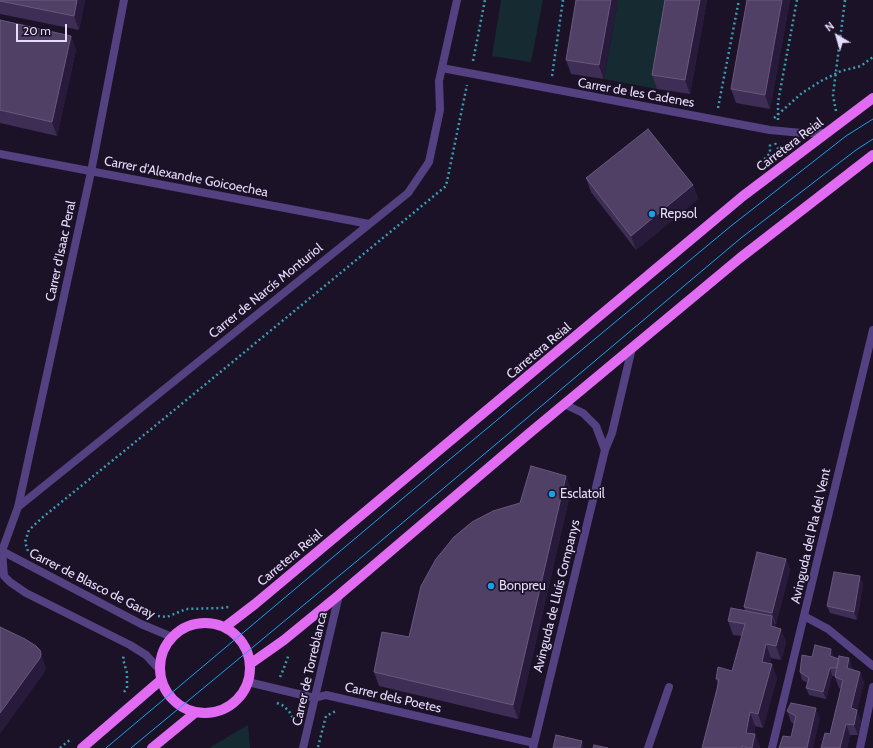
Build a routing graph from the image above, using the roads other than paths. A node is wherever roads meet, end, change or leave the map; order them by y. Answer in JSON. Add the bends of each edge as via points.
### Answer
{"nodes":[{"id":1,"x":124,"y":0,"type":"edge"},
{"id":2,"x":457,"y":0,"type":"edge"},
{"id":3,"x":442,"y":68,"type":"junction"},
{"id":4,"x":873,"y":98,"type":"edge"},
{"id":5,"x":828,"y":133,"type":"junction"},
{"id":6,"x":0,"y":154,"type":"edge"},
{"id":7,"x":873,"y":155,"type":"edge"},
{"id":8,"x":91,"y":172,"type":"junction"},
{"id":9,"x":368,"y":224,"type":"junction"},
{"id":10,"x":873,"y":330,"type":"edge"},
{"id":11,"x":632,"y":348,"type":"junction"},
{"id":12,"x":564,"y":404,"type":"junction"},
{"id":13,"x":605,"y":450,"type":"junction"},
{"id":14,"x":18,"y":507,"type":"junction"},
{"id":15,"x":1,"y":551,"type":"edge"},
{"id":16,"x":2,"y":576,"type":"edge"},
{"id":17,"x":340,"y":595,"type":"junction"},
{"id":18,"x":804,"y":616,"type":"junction"},
{"id":19,"x":225,"y":627,"type":"junction"},
{"id":20,"x":172,"y":637,"type":"junction"},
{"id":21,"x":250,"y":664,"type":"junction"},
{"id":22,"x":873,"y":666,"type":"edge"},
{"id":23,"x":159,"y":669,"type":"junction"},
{"id":24,"x":161,"y":680,"type":"junction"},
{"id":25,"x":248,"y":682,"type":"junction"},
{"id":26,"x":669,"y":687,"type":"dead end"},
{"id":27,"x":873,"y":687,"type":"edge"},
{"id":28,"x":315,"y":698,"type":"junction"},
{"id":29,"x":196,"y":712,"type":"junction"},
{"id":30,"x":534,"y":745,"type":"edge"},
{"id":31,"x":82,"y":748,"type":"edge"},
{"id":32,"x":152,"y":748,"type":"edge"},
{"id":33,"x":303,"y":748,"type":"edge"},
{"id":34,"x":648,"y":748,"type":"edge"},
{"id":35,"x":772,"y":748,"type":"edge"},
{"id":36,"x":860,"y":748,"type":"edge"}],
"edges":[{"from":1,"to":8,"type":"street","name":"Carrer d'Isaac Peral"},
{"from":2,"to":3,"type":"street","name":"Carrer de Narcís Monturiol"},
{"from":3,"to":5,"type":"street","name":"Carrer de les Cadenes","via":[[770,130]]},
{"from":3,"to":9,"type":"street","name":"Carrer de Narcís Monturiol","via":[[439,81],[440,110],[429,162],[408,193]]},
{"from":4,"to":5,"type":"main road","name":"Carretera Reial"},
{"from":5,"to":19,"type":"main road","name":"Carretera Reial","via":[[743,196]]},
{"from":6,"to":8,"type":"street","name":"Carrer d'Alexandre Goicoechea"},
{"from":7,"to":11,"type":"main road","via":[[740,258]]},
{"from":8,"to":9,"type":"street","name":"Carrer d'Alexandre Goicoechea"},
{"from":8,"to":14,"type":"street","name":"Carrer d'Isaac Peral"},
{"from":9,"to":14,"type":"street","name":"Carrer de Narcís Monturiol"},
{"from":10,"to":18,"type":"street","name":"Avinguda del Pla del Vent"},
{"from":11,"to":12,"type":"main road"},
{"from":11,"to":13,"type":"street","name":"Avinguda de Lluís Companys","via":[[612,433]]},
{"from":12,"to":13,"type":"street","via":[[583,413],[596,426]]},
{"from":12,"to":17,"type":"main road"},
{"from":13,"to":30,"type":"street","name":"Avinguda de Lluís Companys"},
{"from":14,"to":15,"type":"street"},
{"from":15,"to":16,"type":"street"},
{"from":15,"to":20,"type":"street","name":"Carrer de Blasco de Garay","via":[[141,624]]},
{"from":16,"to":23,"type":"street","via":[[26,593],[130,645],[146,655]]},
{"from":17,"to":21,"type":"main road"},
{"from":17,"to":28,"type":"street","name":"Carrer de Torreblanca"},
{"from":18,"to":22,"type":"street","via":[[828,629]]},
{"from":18,"to":35,"type":"street","name":"Avinguda del Pla del Vent"},
{"from":19,"to":20,"type":"main road","via":[[213,623],[200,623],[188,626]]},
{"from":19,"to":21,"type":"main road","via":[[245,646]]},
{"from":20,"to":23,"type":"main road","via":[[162,652]]},
{"from":21,"to":25,"type":"main road"},
{"from":23,"to":24,"type":"main road"},
{"from":24,"to":29,"type":"main road","via":[[172,700]]},
{"from":24,"to":31,"type":"main road"},
{"from":25,"to":28,"type":"street","name":"Carrer dels Poetes"},
{"from":25,"to":29,"type":"main road","via":[[240,696],[228,707],[212,713]]},
{"from":26,"to":34,"type":"street"},
{"from":27,"to":36,"type":"street"},
{"from":28,"to":30,"type":"street","name":"Carrer dels Poetes","via":[[326,695]]},
{"from":28,"to":33,"type":"street","name":"Carrer de Torreblanca"},
{"from":29,"to":32,"type":"main road"}]}
